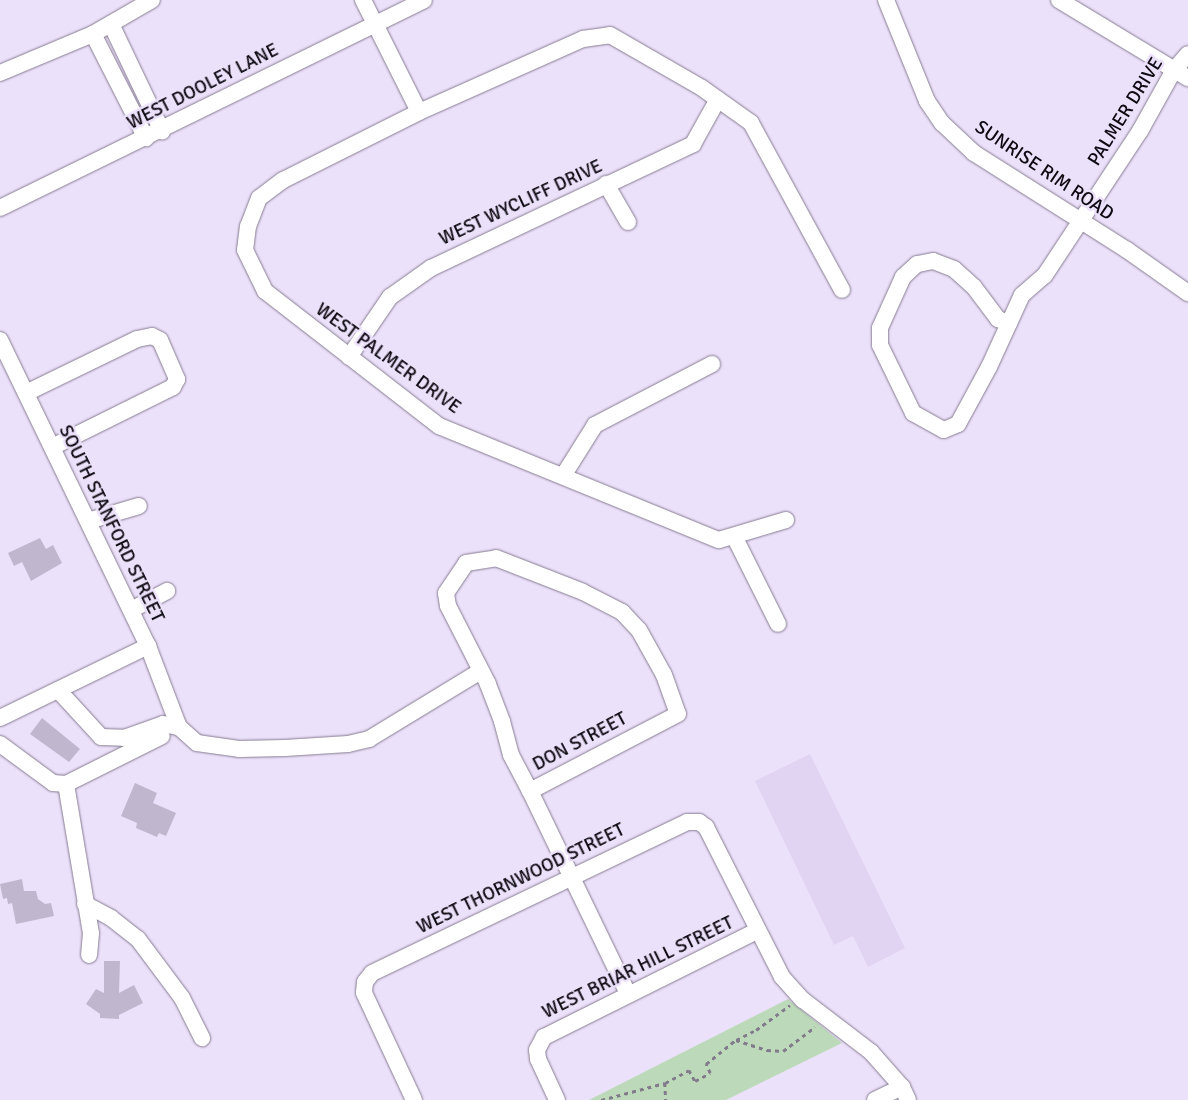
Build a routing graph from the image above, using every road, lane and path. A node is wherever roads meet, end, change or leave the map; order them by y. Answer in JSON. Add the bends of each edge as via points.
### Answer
{"nodes":[{"id":1,"x":152,"y":0,"type":"edge"},
{"id":2,"x":363,"y":0,"type":"edge"},
{"id":3,"x":424,"y":0,"type":"edge"},
{"id":4,"x":886,"y":0,"type":"edge"},
{"id":5,"x":1059,"y":0,"type":"edge"},
{"id":6,"x":375,"y":23,"type":"junction"},
{"id":7,"x":112,"y":24,"type":"junction"},
{"id":8,"x":93,"y":34,"type":"junction"},
{"id":9,"x":1188,"y":54,"type":"edge"},
{"id":10,"x":0,"y":73,"type":"edge"},
{"id":11,"x":1181,"y":74,"type":"edge"},
{"id":12,"x":718,"y":99,"type":"junction"},
{"id":13,"x":419,"y":112,"type":"junction"},
{"id":14,"x":162,"y":131,"type":"junction"},
{"id":15,"x":146,"y":138,"type":"junction"},
{"id":16,"x":606,"y":184,"type":"junction"},
{"id":17,"x":0,"y":208,"type":"edge"},
{"id":18,"x":1079,"y":220,"type":"junction"},
{"id":19,"x":628,"y":222,"type":"dead end"},
{"id":20,"x":842,"y":290,"type":"dead end"},
{"id":21,"x":1188,"y":293,"type":"edge"},
{"id":22,"x":1009,"y":323,"type":"junction"},
{"id":23,"x":0,"y":340,"type":"edge"},
{"id":24,"x":349,"y":357,"type":"junction"},
{"id":25,"x":712,"y":364,"type":"dead end"},
{"id":26,"x":26,"y":393,"type":"junction"},
{"id":27,"x":52,"y":447,"type":"junction"},
{"id":28,"x":564,"y":476,"type":"junction"},
{"id":29,"x":139,"y":506,"type":"dead end"},
{"id":30,"x":786,"y":520,"type":"dead end"},
{"id":31,"x":88,"y":521,"type":"junction"},
{"id":32,"x":735,"y":538,"type":"junction"},
{"id":33,"x":167,"y":591,"type":"dead end"},
{"id":34,"x":131,"y":610,"type":"junction"},
{"id":35,"x":778,"y":624,"type":"dead end"},
{"id":36,"x":148,"y":646,"type":"junction"},
{"id":37,"x":481,"y":671,"type":"junction"},
{"id":38,"x":58,"y":690,"type":"junction"},
{"id":39,"x":0,"y":718,"type":"edge"},
{"id":40,"x":179,"y":727,"type":"junction"},
{"id":41,"x":0,"y":744,"type":"edge"},
{"id":42,"x":66,"y":784,"type":"junction"},
{"id":43,"x":530,"y":791,"type":"junction"},
{"id":44,"x":571,"y":878,"type":"junction"},
{"id":45,"x":85,"y":904,"type":"junction"},
{"id":46,"x":757,"y":932,"type":"junction"},
{"id":47,"x":89,"y":955,"type":"dead end"},
{"id":48,"x":628,"y":994,"type":"junction"},
{"id":49,"x":799,"y":996,"type":"junction"},
{"id":50,"x":824,"y":1016,"type":"junction"},
{"id":51,"x":202,"y":1038,"type":"dead end"},
{"id":52,"x":736,"y":1040,"type":"junction"},
{"id":53,"x":665,"y":1084,"type":"junction"},
{"id":54,"x":905,"y":1093,"type":"edge"},
{"id":55,"x":414,"y":1100,"type":"edge"},
{"id":56,"x":557,"y":1100,"type":"edge"},
{"id":57,"x":601,"y":1100,"type":"edge"},
{"id":58,"x":666,"y":1100,"type":"edge"},
{"id":59,"x":875,"y":1100,"type":"edge"}],
"edges":[{"from":1,"to":7,"type":"street"},
{"from":2,"to":6,"type":"street"},
{"from":3,"to":6,"type":"street","name":"WEST DOOLEY LANE"},
{"from":4,"to":18,"type":"street","name":"SUNRISE RIM ROAD","via":[[927,100],[942,123],[974,153]]},
{"from":5,"to":11,"type":"street"},
{"from":6,"to":13,"type":"street"},
{"from":6,"to":14,"type":"street","name":"WEST DOOLEY LANE"},
{"from":7,"to":8,"type":"street"},
{"from":7,"to":14,"type":"street"},
{"from":8,"to":10,"type":"street"},
{"from":8,"to":15,"type":"street"},
{"from":9,"to":11,"type":"street","name":"PALMER DRIVE"},
{"from":11,"to":18,"type":"street","name":"PALMER DRIVE"},
{"from":12,"to":13,"type":"street","name":"WEST PALMER DRIVE","via":[[610,35],[583,39]]},
{"from":12,"to":16,"type":"street","name":"WEST WYCLIFF DRIVE","via":[[693,144]]},
{"from":12,"to":20,"type":"street","name":"WEST PALMER DRIVE","via":[[751,123]]},
{"from":13,"to":24,"type":"street","name":"WEST PALMER DRIVE","via":[[283,180],[259,198],[248,226],[245,250],[265,291]]},
{"from":14,"to":15,"type":"street","name":"WEST DOOLEY LANE"},
{"from":15,"to":17,"type":"street","name":"WEST DOOLEY LANE"},
{"from":16,"to":19,"type":"street"},
{"from":16,"to":24,"type":"street","name":"WEST WYCLIFF DRIVE","via":[[431,268],[390,297]]},
{"from":18,"to":21,"type":"street","name":"SUNRISE RIM ROAD"},
{"from":18,"to":22,"type":"street","name":"PALMER DRIVE","via":[[1045,276],[1022,295]]},
{"from":22,"to":22,"type":"street","name":"PALMER DRIVE","via":[[958,424],[944,430],[913,413],[880,345],[880,328],[886,309],[903,277],[917,264],[933,261],[954,269],[998,319]]},
{"from":23,"to":26,"type":"street","name":"SOUTH STANFORD STREET"},
{"from":24,"to":28,"type":"street","name":"WEST PALMER DRIVE","via":[[440,426]]},
{"from":25,"to":28,"type":"street","via":[[595,425]]},
{"from":26,"to":27,"type":"street","name":"SOUTH STANFORD STREET"},
{"from":26,"to":27,"type":"street","via":[[137,340],[152,336],[160,340],[177,379],[173,387]]},
{"from":27,"to":31,"type":"street","name":"SOUTH STANFORD STREET"},
{"from":28,"to":32,"type":"street","name":"WEST PALMER DRIVE","via":[[719,540]]},
{"from":29,"to":31,"type":"street"},
{"from":30,"to":32,"type":"street","name":"WEST PALMER DRIVE"},
{"from":31,"to":34,"type":"street","name":"SOUTH STANFORD STREET"},
{"from":32,"to":35,"type":"street"},
{"from":33,"to":34,"type":"street"},
{"from":34,"to":36,"type":"street","name":"SOUTH STANFORD STREET"},
{"from":36,"to":38,"type":"street"},
{"from":36,"to":40,"type":"street","name":"SOUTH STANFORD STREET"},
{"from":37,"to":40,"type":"street","via":[[390,729],[348,744],[239,749],[197,744]]},
{"from":37,"to":43,"type":"street","name":"DON STREET","via":[[502,721],[511,755]]},
{"from":37,"to":43,"type":"street","name":"DON STREET","via":[[446,593],[466,563],[496,558],[622,612],[639,630],[652,653],[678,714]]},
{"from":38,"to":39,"type":"street"},
{"from":38,"to":40,"type":"street","via":[[101,737],[124,738],[163,724]]},
{"from":40,"to":42,"type":"street"},
{"from":41,"to":42,"type":"street","via":[[53,783]]},
{"from":42,"to":45,"type":"street"},
{"from":43,"to":44,"type":"street"},
{"from":44,"to":46,"type":"street","name":"WEST THORNWOOD STREET","via":[[687,822],[699,822],[710,835]]},
{"from":44,"to":48,"type":"street"},
{"from":44,"to":55,"type":"street","name":"WEST THORNWOOD STREET","via":[[372,973],[365,982],[367,1003]]},
{"from":45,"to":47,"type":"street","via":[[91,933]]},
{"from":45,"to":51,"type":"street","via":[[111,918],[138,939],[182,998]]},
{"from":46,"to":48,"type":"street","name":"WEST BRIAR HILL STREET"},
{"from":46,"to":49,"type":"street","via":[[782,977]]},
{"from":48,"to":56,"type":"street","name":"WEST BRIAR HILL STREET","via":[[549,1033],[539,1043],[538,1059]]},
{"from":49,"to":50,"type":"street"},
{"from":49,"to":52,"type":"path","via":[[763,1025]]},
{"from":50,"to":52,"type":"path","via":[[808,1033],[783,1050],[767,1050]]},
{"from":50,"to":54,"type":"street","via":[[871,1052]]},
{"from":52,"to":53,"type":"path","via":[[706,1064],[710,1073],[695,1081],[689,1070]]},
{"from":53,"to":57,"type":"path"},
{"from":53,"to":58,"type":"path"},
{"from":54,"to":59,"type":"street"}]}
